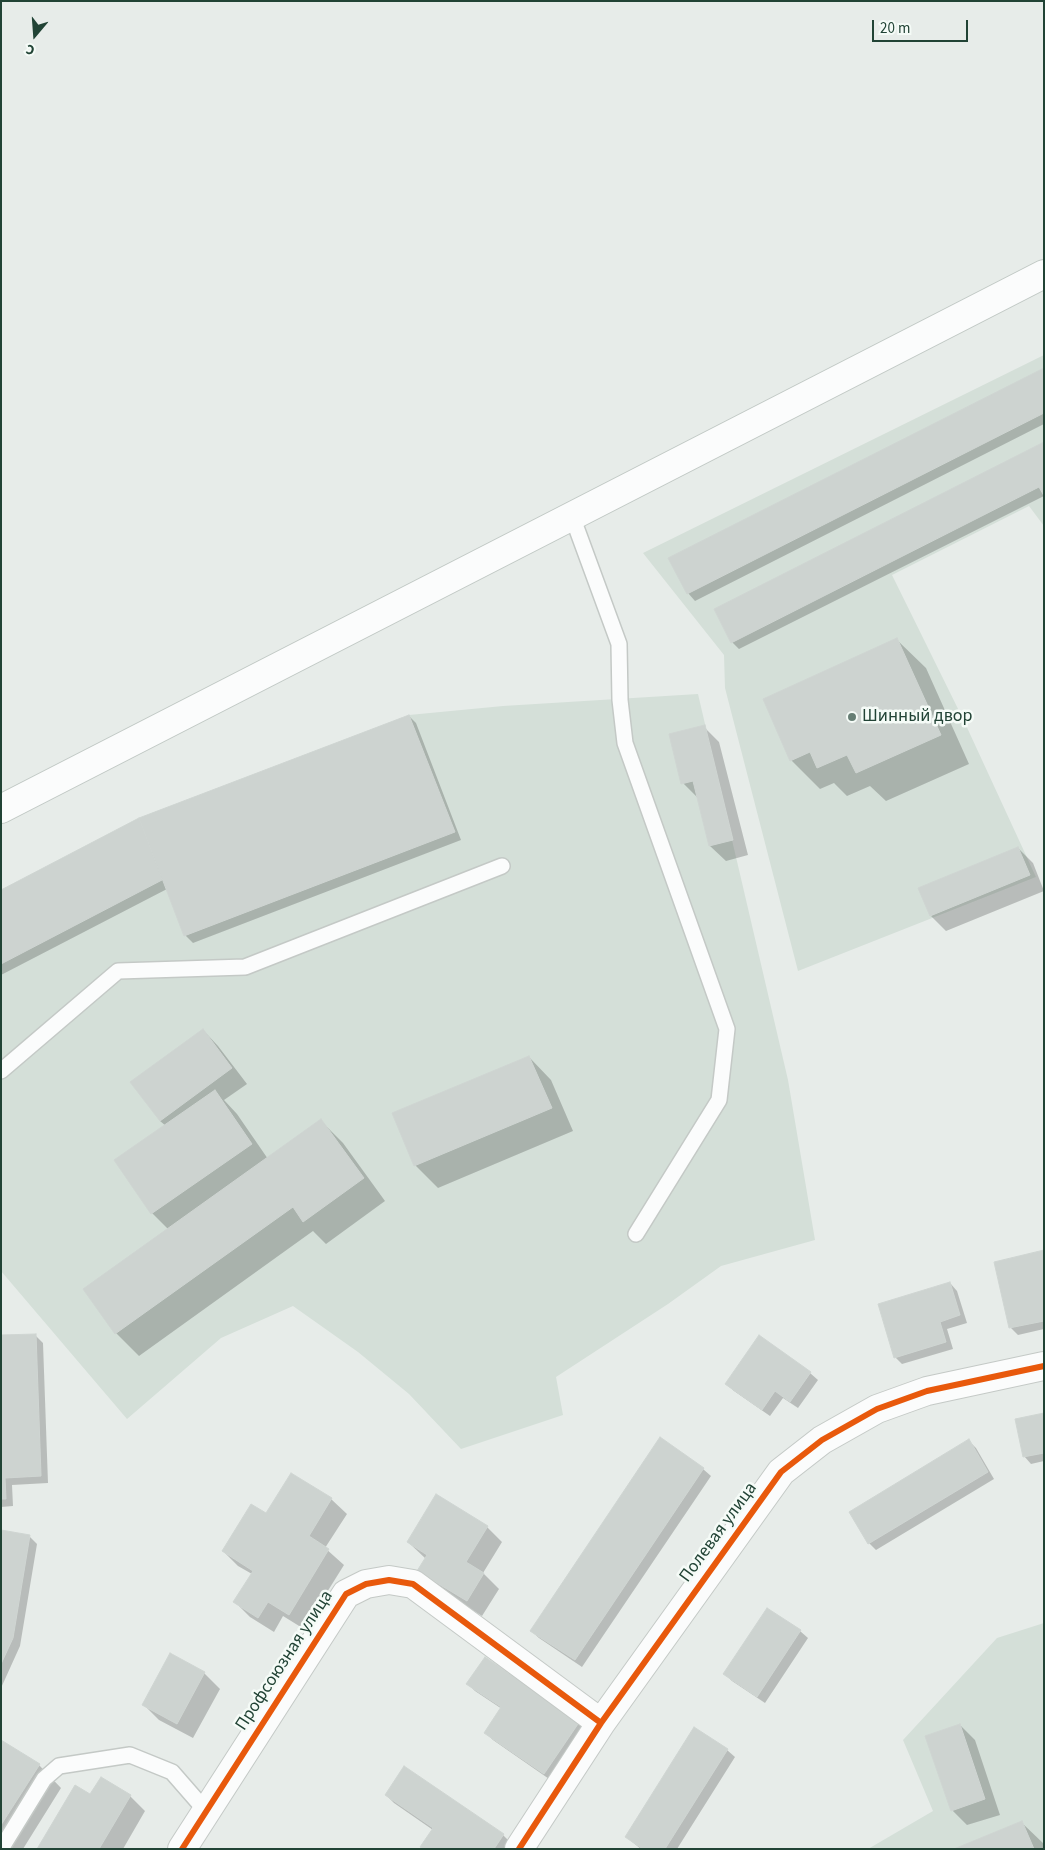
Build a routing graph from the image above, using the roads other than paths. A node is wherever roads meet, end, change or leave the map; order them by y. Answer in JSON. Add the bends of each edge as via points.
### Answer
{"nodes":[{"id":1,"x":1044,"y":274,"type":"edge"},
{"id":2,"x":572,"y":516,"type":"junction"},
{"id":3,"x":1,"y":809,"type":"edge"},
{"id":4,"x":502,"y":866,"type":"dead end"},
{"id":5,"x":1,"y":1071,"type":"edge"},
{"id":6,"x":636,"y":1234,"type":"dead end"},
{"id":7,"x":1044,"y":1366,"type":"edge"},
{"id":8,"x":601,"y":1723,"type":"junction"},
{"id":9,"x":206,"y":1811,"type":"junction"},
{"id":10,"x":1,"y":1849,"type":"edge"},
{"id":11,"x":182,"y":1849,"type":"edge"},
{"id":12,"x":519,"y":1849,"type":"edge"}],
"edges":[{"from":1,"to":2,"type":"street"},
{"from":2,"to":3,"type":"street"},
{"from":2,"to":6,"type":"lane","via":[[619,644],[625,743],[728,1029],[719,1100]]},
{"from":4,"to":5,"type":"lane","via":[[244,967],[118,971]]},
{"from":7,"to":8,"type":"street","name":"Полевая улица","via":[[927,1392],[877,1409],[822,1440],[781,1472]]},
{"from":8,"to":9,"type":"street","name":"Профсоюзная улица","via":[[413,1584],[388,1580],[366,1584],[346,1594]]},
{"from":8,"to":12,"type":"street","name":"Полевая улица"},
{"from":9,"to":10,"type":"lane","via":[[172,1772],[130,1755],[59,1766],[44,1779]]},
{"from":9,"to":11,"type":"street","name":"Профсоюзная улица"}]}
